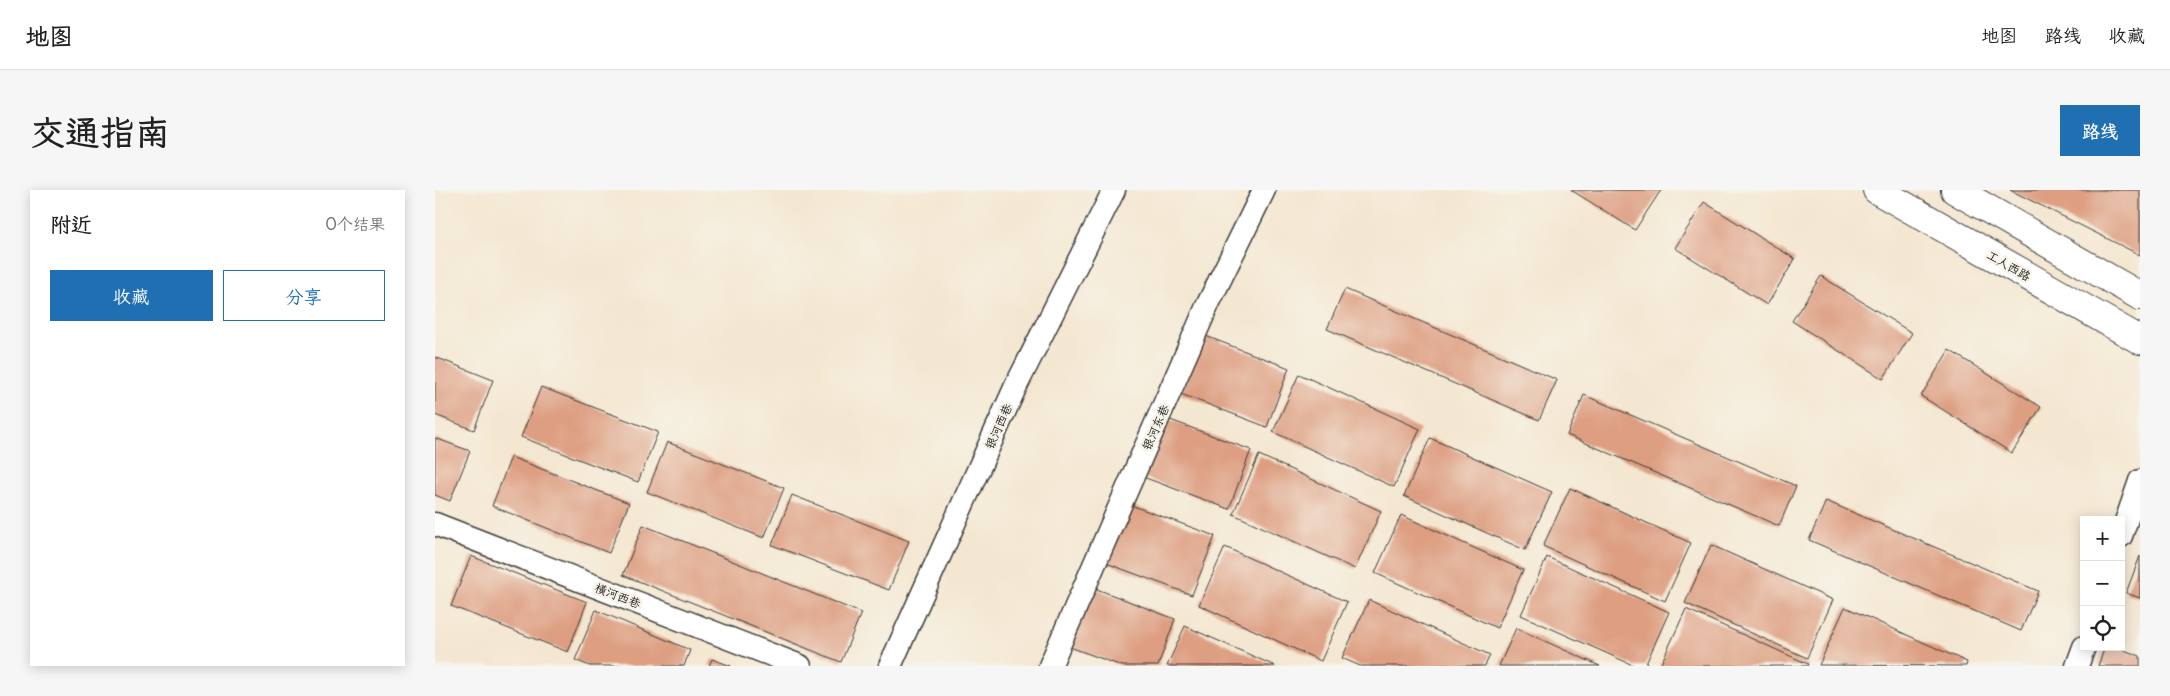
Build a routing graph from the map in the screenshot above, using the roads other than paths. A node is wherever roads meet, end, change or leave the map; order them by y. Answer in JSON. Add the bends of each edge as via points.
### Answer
{"nodes":[{"id":1,"x":1115,"y":190,"type":"edge"},
{"id":2,"x":1264,"y":190,"type":"edge"},
{"id":3,"x":1877,"y":190,"type":"edge"},
{"id":4,"x":1955,"y":190,"type":"edge"},
{"id":5,"x":2140,"y":296,"type":"edge"},
{"id":6,"x":2140,"y":340,"type":"edge"},
{"id":7,"x":2140,"y":481,"type":"edge"},
{"id":8,"x":435,"y":524,"type":"edge"},
{"id":9,"x":2125,"y":524,"type":"edge"},
{"id":10,"x":2083,"y":651,"type":"edge"},
{"id":11,"x":800,"y":666,"type":"edge"},
{"id":12,"x":889,"y":666,"type":"edge"},
{"id":13,"x":1051,"y":666,"type":"edge"},
{"id":14,"x":2077,"y":666,"type":"edge"}],
"edges":[{"from":1,"to":12,"type":"street","name":"银河西巷","via":[[1015,388]]},
{"from":2,"to":13,"type":"street","name":"银河东巷","via":[[1208,304]]},
{"from":3,"to":6,"type":"main road","name":"工人西路"},
{"from":4,"to":5,"type":"main road"},
{"from":7,"to":9,"type":"street"},
{"from":8,"to":11,"type":"street","name":"横河西巷"},
{"from":10,"to":14,"type":"street"}]}
